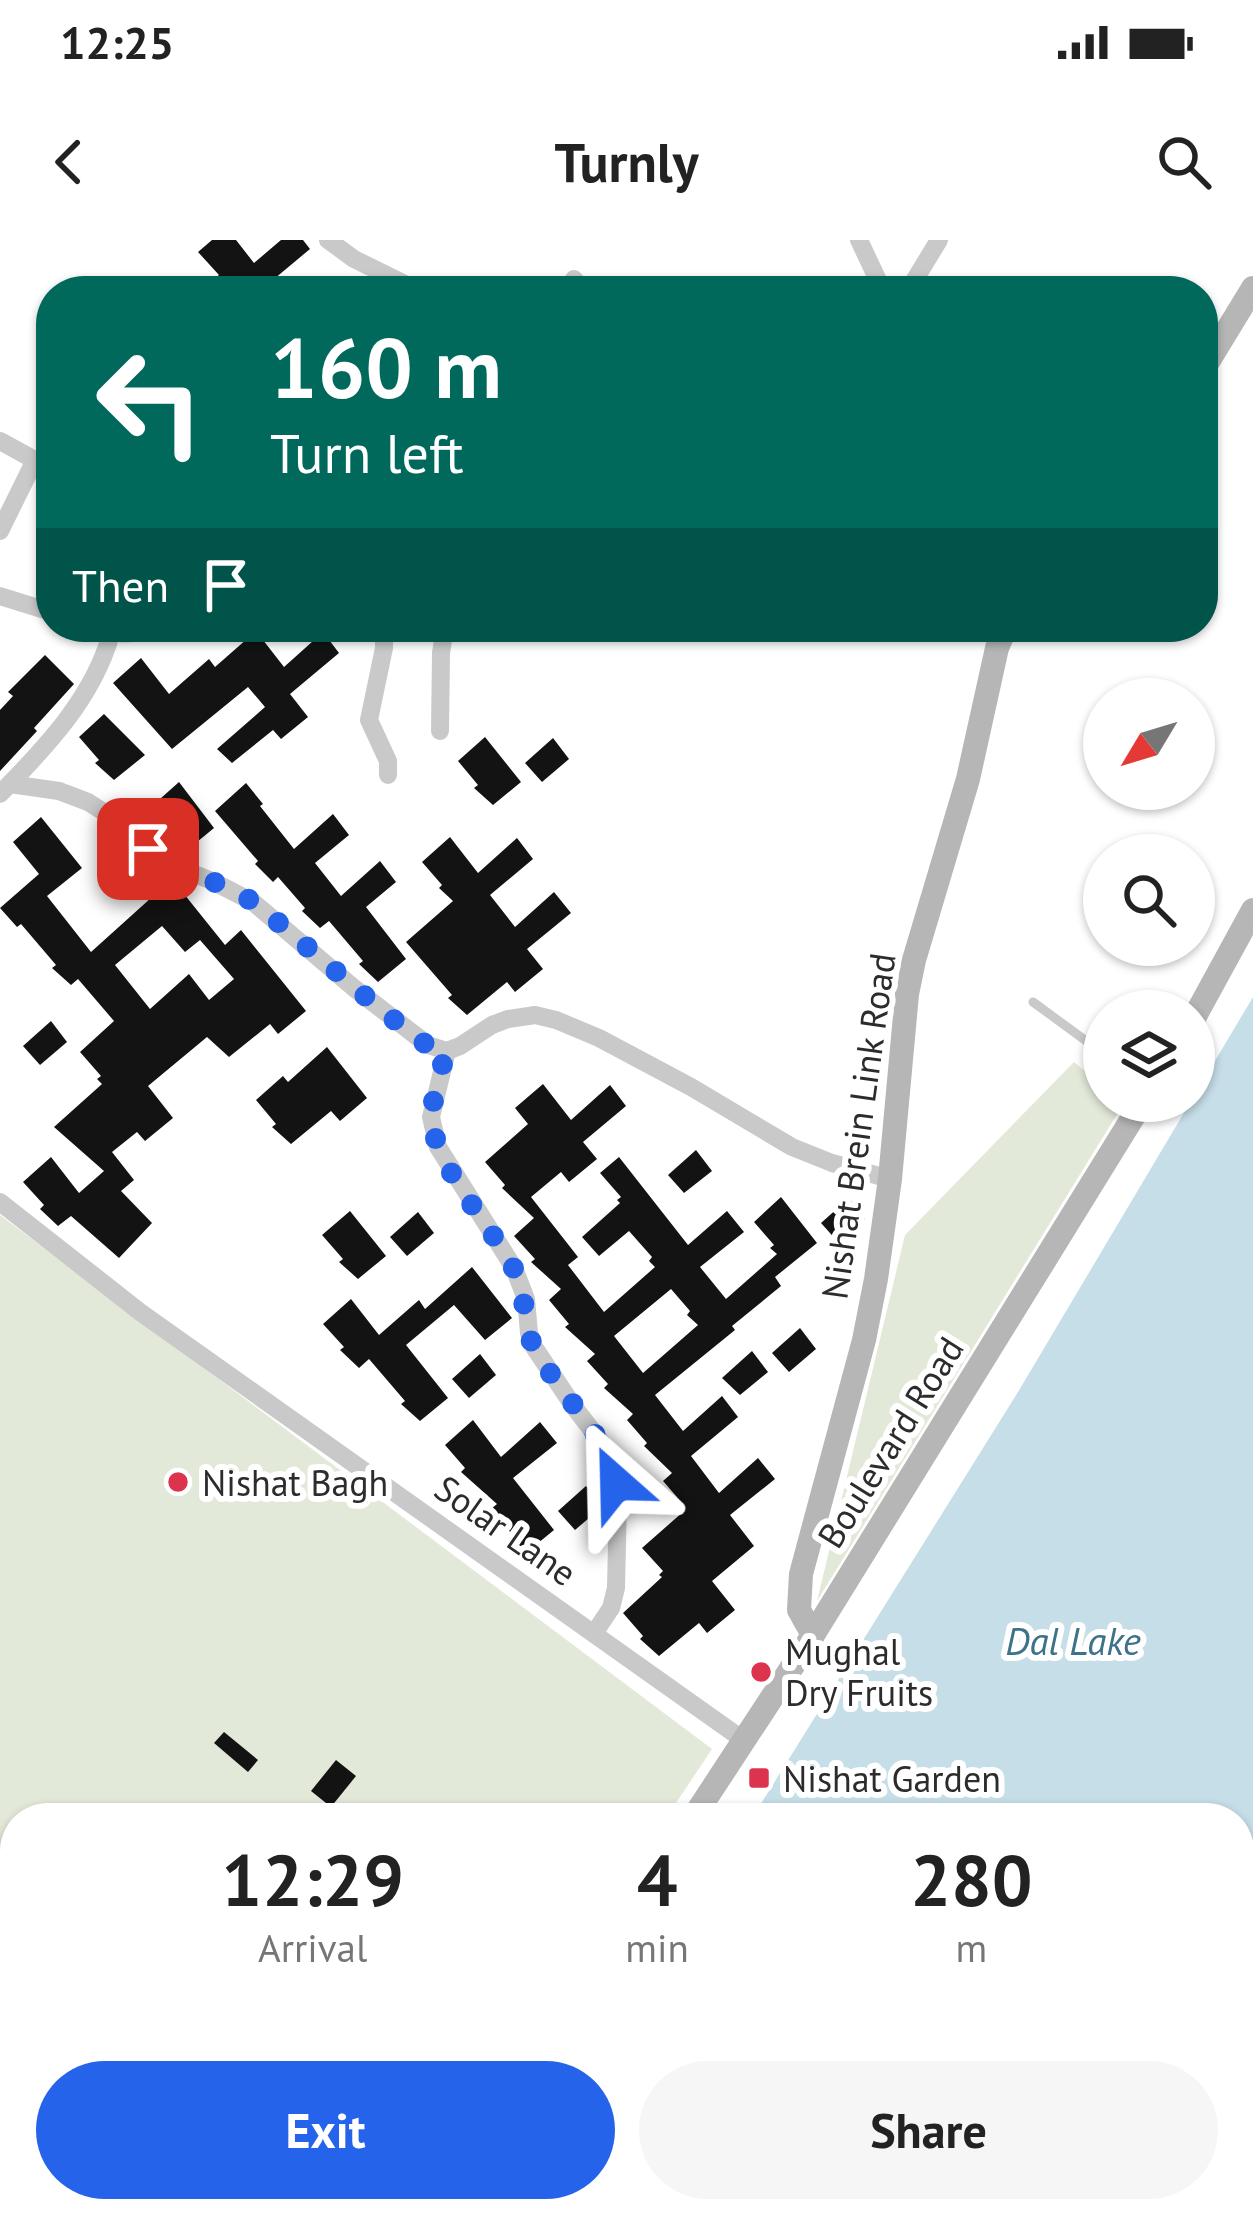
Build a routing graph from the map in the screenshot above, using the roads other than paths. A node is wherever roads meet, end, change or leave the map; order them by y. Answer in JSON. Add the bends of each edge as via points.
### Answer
{"nodes":[{"id":1,"x":328,"y":240,"type":"edge"},
{"id":2,"x":859,"y":240,"type":"edge"},
{"id":3,"x":939,"y":240,"type":"edge"},
{"id":4,"x":389,"y":276,"type":"edge"},
{"id":5,"x":876,"y":276,"type":"edge"},
{"id":6,"x":917,"y":276,"type":"edge"},
{"id":7,"x":1253,"y":288,"type":"edge"},
{"id":8,"x":1218,"y":345,"type":"edge"},
{"id":9,"x":0,"y":441,"type":"edge"},
{"id":10,"x":36,"y":461,"type":"edge"},
{"id":11,"x":36,"y":475,"type":"edge"},
{"id":12,"x":1,"y":527,"type":"edge"},
{"id":13,"x":0,"y":596,"type":"edge"},
{"id":14,"x":36,"y":607,"type":"edge"},
{"id":15,"x":109,"y":642,"type":"edge"},
{"id":16,"x":385,"y":642,"type":"edge"},
{"id":17,"x":444,"y":642,"type":"edge"},
{"id":18,"x":1000,"y":642,"type":"edge"},
{"id":19,"x":440,"y":731,"type":"dead end"},
{"id":20,"x":388,"y":775,"type":"dead end"},
{"id":21,"x":5,"y":789,"type":"edge"},
{"id":22,"x":1253,"y":910,"type":"edge"},
{"id":23,"x":1209,"y":990,"type":"edge"},
{"id":24,"x":1033,"y":1002,"type":"dead end"},
{"id":25,"x":1083,"y":1039,"type":"edge"},
{"id":26,"x":446,"y":1051,"type":"junction"},
{"id":27,"x":1130,"y":1122,"type":"edge"},
{"id":28,"x":890,"y":1179,"type":"junction"},
{"id":29,"x":0,"y":1202,"type":"edge"},
{"id":30,"x":595,"y":1632,"type":"junction"},
{"id":31,"x":813,"y":1635,"type":"junction"},
{"id":32,"x":742,"y":1739,"type":"junction"},
{"id":33,"x":702,"y":1803,"type":"edge"}],
"edges":[{"from":1,"to":4,"type":"street"},
{"from":2,"to":5,"type":"street"},
{"from":3,"to":6,"type":"street"},
{"from":7,"to":8,"type":"street"},
{"from":9,"to":10,"type":"street"},
{"from":11,"to":12,"type":"street"},
{"from":13,"to":14,"type":"street"},
{"from":15,"to":21,"type":"street","via":[[91,687]]},
{"from":16,"to":20,"type":"street","via":[[369,720]]},
{"from":17,"to":19,"type":"street"},
{"from":18,"to":28,"type":"street","name":"Nishat Brein Link Road","via":[[907,994]]},
{"from":21,"to":26,"type":"street","via":[[59,791],[88,802],[160,860],[254,902],[384,1012]]},
{"from":22,"to":23,"type":"street"},
{"from":24,"to":25,"type":"lane"},
{"from":26,"to":28,"type":"street","via":[[508,1018],[556,1020],[792,1147]]},
{"from":26,"to":30,"type":"street","via":[[431,1118],[438,1147],[514,1268],[534,1347],[613,1468],[616,1588]]},
{"from":27,"to":31,"type":"street","name":"Boulevard Road"},
{"from":28,"to":31,"type":"street","name":"Nishat Brein Link Road","via":[[864,1340],[801,1574],[799,1610]]},
{"from":29,"to":30,"type":"street","name":"Solar Lane","via":[[140,1312]]},
{"from":30,"to":32,"type":"street","name":"Solar Lane"},
{"from":31,"to":32,"type":"street","name":"Boulevard Road"},
{"from":32,"to":33,"type":"street","name":"Boulevard Road"}]}
